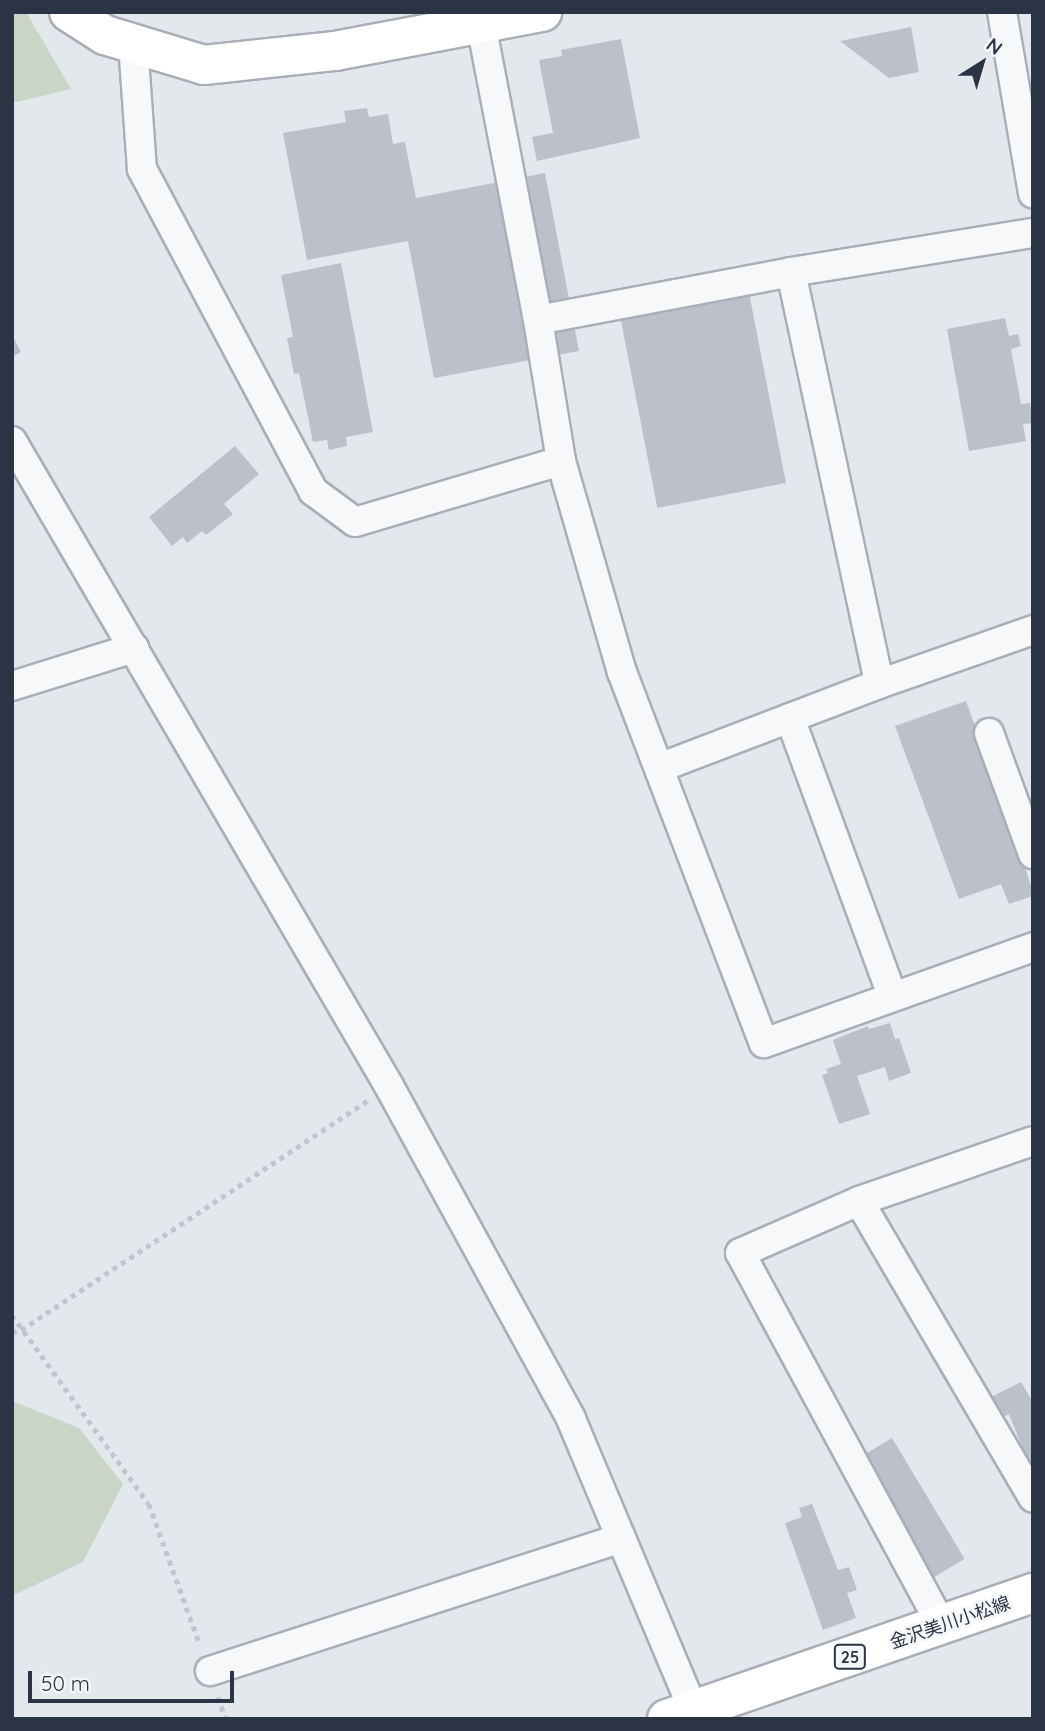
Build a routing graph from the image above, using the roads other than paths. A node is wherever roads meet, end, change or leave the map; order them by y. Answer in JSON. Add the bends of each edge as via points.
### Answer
{"nodes":[{"id":1,"x":69,"y":12,"type":"edge"},
{"id":2,"x":542,"y":12,"type":"edge"},
{"id":3,"x":1002,"y":12,"type":"edge"},
{"id":4,"x":481,"y":24,"type":"junction"},
{"id":5,"x":133,"y":44,"type":"junction"},
{"id":6,"x":1033,"y":193,"type":"edge"},
{"id":7,"x":1033,"y":233,"type":"edge"},
{"id":8,"x":791,"y":272,"type":"junction"},
{"id":9,"x":538,"y":320,"type":"junction"},
{"id":10,"x":12,"y":441,"type":"edge"},
{"id":11,"x":561,"y":461,"type":"junction"},
{"id":12,"x":1033,"y":630,"type":"edge"},
{"id":13,"x":134,"y":648,"type":"junction"},
{"id":14,"x":879,"y":684,"type":"junction"},
{"id":15,"x":12,"y":686,"type":"edge"},
{"id":16,"x":790,"y":718,"type":"junction"},
{"id":17,"x":989,"y":733,"type":"dead end"},
{"id":18,"x":659,"y":768,"type":"junction"},
{"id":19,"x":1033,"y":854,"type":"edge"},
{"id":20,"x":1033,"y":947,"type":"edge"},
{"id":21,"x":892,"y":995,"type":"junction"},
{"id":22,"x":1033,"y":1141,"type":"edge"},
{"id":23,"x":859,"y":1201,"type":"junction"},
{"id":24,"x":1033,"y":1498,"type":"edge"},
{"id":25,"x":621,"y":1538,"type":"junction"},
{"id":26,"x":1033,"y":1593,"type":"edge"},
{"id":27,"x":942,"y":1626,"type":"junction"},
{"id":28,"x":210,"y":1671,"type":"road end"},
{"id":29,"x":681,"y":1715,"type":"edge"}],
"edges":[{"from":1,"to":5,"type":"street","via":[[105,35]]},
{"from":2,"to":4,"type":"street"},
{"from":3,"to":6,"type":"street"},
{"from":4,"to":5,"type":"street","via":[[335,51],[204,65]]},
{"from":4,"to":9,"type":"street"},
{"from":5,"to":11,"type":"street","via":[[142,169],[313,491],[355,522]]},
{"from":7,"to":8,"type":"street"},
{"from":8,"to":9,"type":"street"},
{"from":8,"to":14,"type":"street"},
{"from":9,"to":11,"type":"street"},
{"from":10,"to":13,"type":"street"},
{"from":11,"to":18,"type":"street","via":[[622,672]]},
{"from":12,"to":14,"type":"street"},
{"from":13,"to":15,"type":"street"},
{"from":13,"to":25,"type":"street","via":[[389,1086],[570,1419]]},
{"from":14,"to":16,"type":"street"},
{"from":16,"to":18,"type":"street"},
{"from":16,"to":21,"type":"street"},
{"from":17,"to":19,"type":"street"},
{"from":18,"to":21,"type":"street","via":[[764,1043]]},
{"from":20,"to":21,"type":"street"},
{"from":22,"to":23,"type":"street"},
{"from":23,"to":24,"type":"street"},
{"from":23,"to":27,"type":"street","via":[[740,1253]]},
{"from":25,"to":28,"type":"street"},
{"from":25,"to":29,"type":"street"},
{"from":26,"to":27,"type":"street","name":"金沢美川小松線","number":"25"},
{"from":27,"to":29,"type":"street","name":"金沢美川小松線","number":"25"}]}
